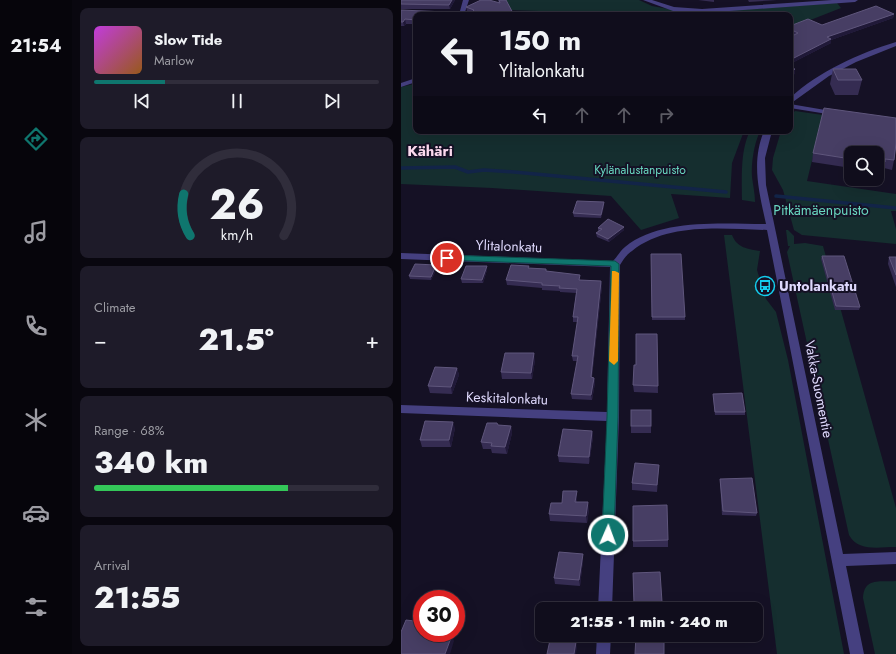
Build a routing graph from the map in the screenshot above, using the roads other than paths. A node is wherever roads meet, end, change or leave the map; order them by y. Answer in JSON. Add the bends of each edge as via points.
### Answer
{"nodes":[{"id":1,"x":466,"y":0,"type":"edge"},
{"id":2,"x":646,"y":0,"type":"edge"},
{"id":3,"x":855,"y":0,"type":"edge"},
{"id":4,"x":462,"y":12,"type":"edge"},
{"id":5,"x":896,"y":44,"type":"edge"},
{"id":6,"x":413,"y":81,"type":"edge"},
{"id":7,"x":401,"y":85,"type":"edge"},
{"id":8,"x":793,"y":99,"type":"edge"},
{"id":9,"x":793,"y":107,"type":"edge"},
{"id":10,"x":843,"y":115,"type":"edge"},
{"id":11,"x":767,"y":134,"type":"edge"},
{"id":12,"x":771,"y":227,"type":"junction"},
{"id":13,"x":401,"y":256,"type":"edge"},
{"id":14,"x":615,"y":264,"type":"junction"},
{"id":15,"x":401,"y":409,"type":"edge"},
{"id":16,"x":613,"y":417,"type":"junction"},
{"id":17,"x":896,"y":558,"type":"edge"},
{"id":18,"x":837,"y":560,"type":"junction"},
{"id":19,"x":605,"y":602,"type":"edge"},
{"id":20,"x":603,"y":642,"type":"edge"},
{"id":21,"x":603,"y":654,"type":"edge"},
{"id":22,"x":857,"y":654,"type":"edge"}],
"edges":[{"from":1,"to":4,"type":"street"},
{"from":2,"to":3,"type":"street","via":[[673,9],[702,11]]},
{"from":5,"to":8,"type":"street","via":[[832,71]]},
{"from":6,"to":7,"type":"street"},
{"from":9,"to":10,"type":"street"},
{"from":11,"to":12,"type":"street","name":"Vakka-Suomentie","via":[[760,167]]},
{"from":12,"to":14,"type":"street","via":[[690,228],[661,232],[636,243],[620,256]]},
{"from":12,"to":18,"type":"street","name":"Vakka-Suomentie"},
{"from":13,"to":14,"type":"street","name":"Ylitalonkatu"},
{"from":14,"to":16,"type":"street"},
{"from":15,"to":16,"type":"street","name":"Keskitalonkatu"},
{"from":16,"to":19,"type":"street"},
{"from":17,"to":18,"type":"street"},
{"from":18,"to":22,"type":"street","name":"Vakka-Suomentie"},
{"from":20,"to":21,"type":"street"}]}
